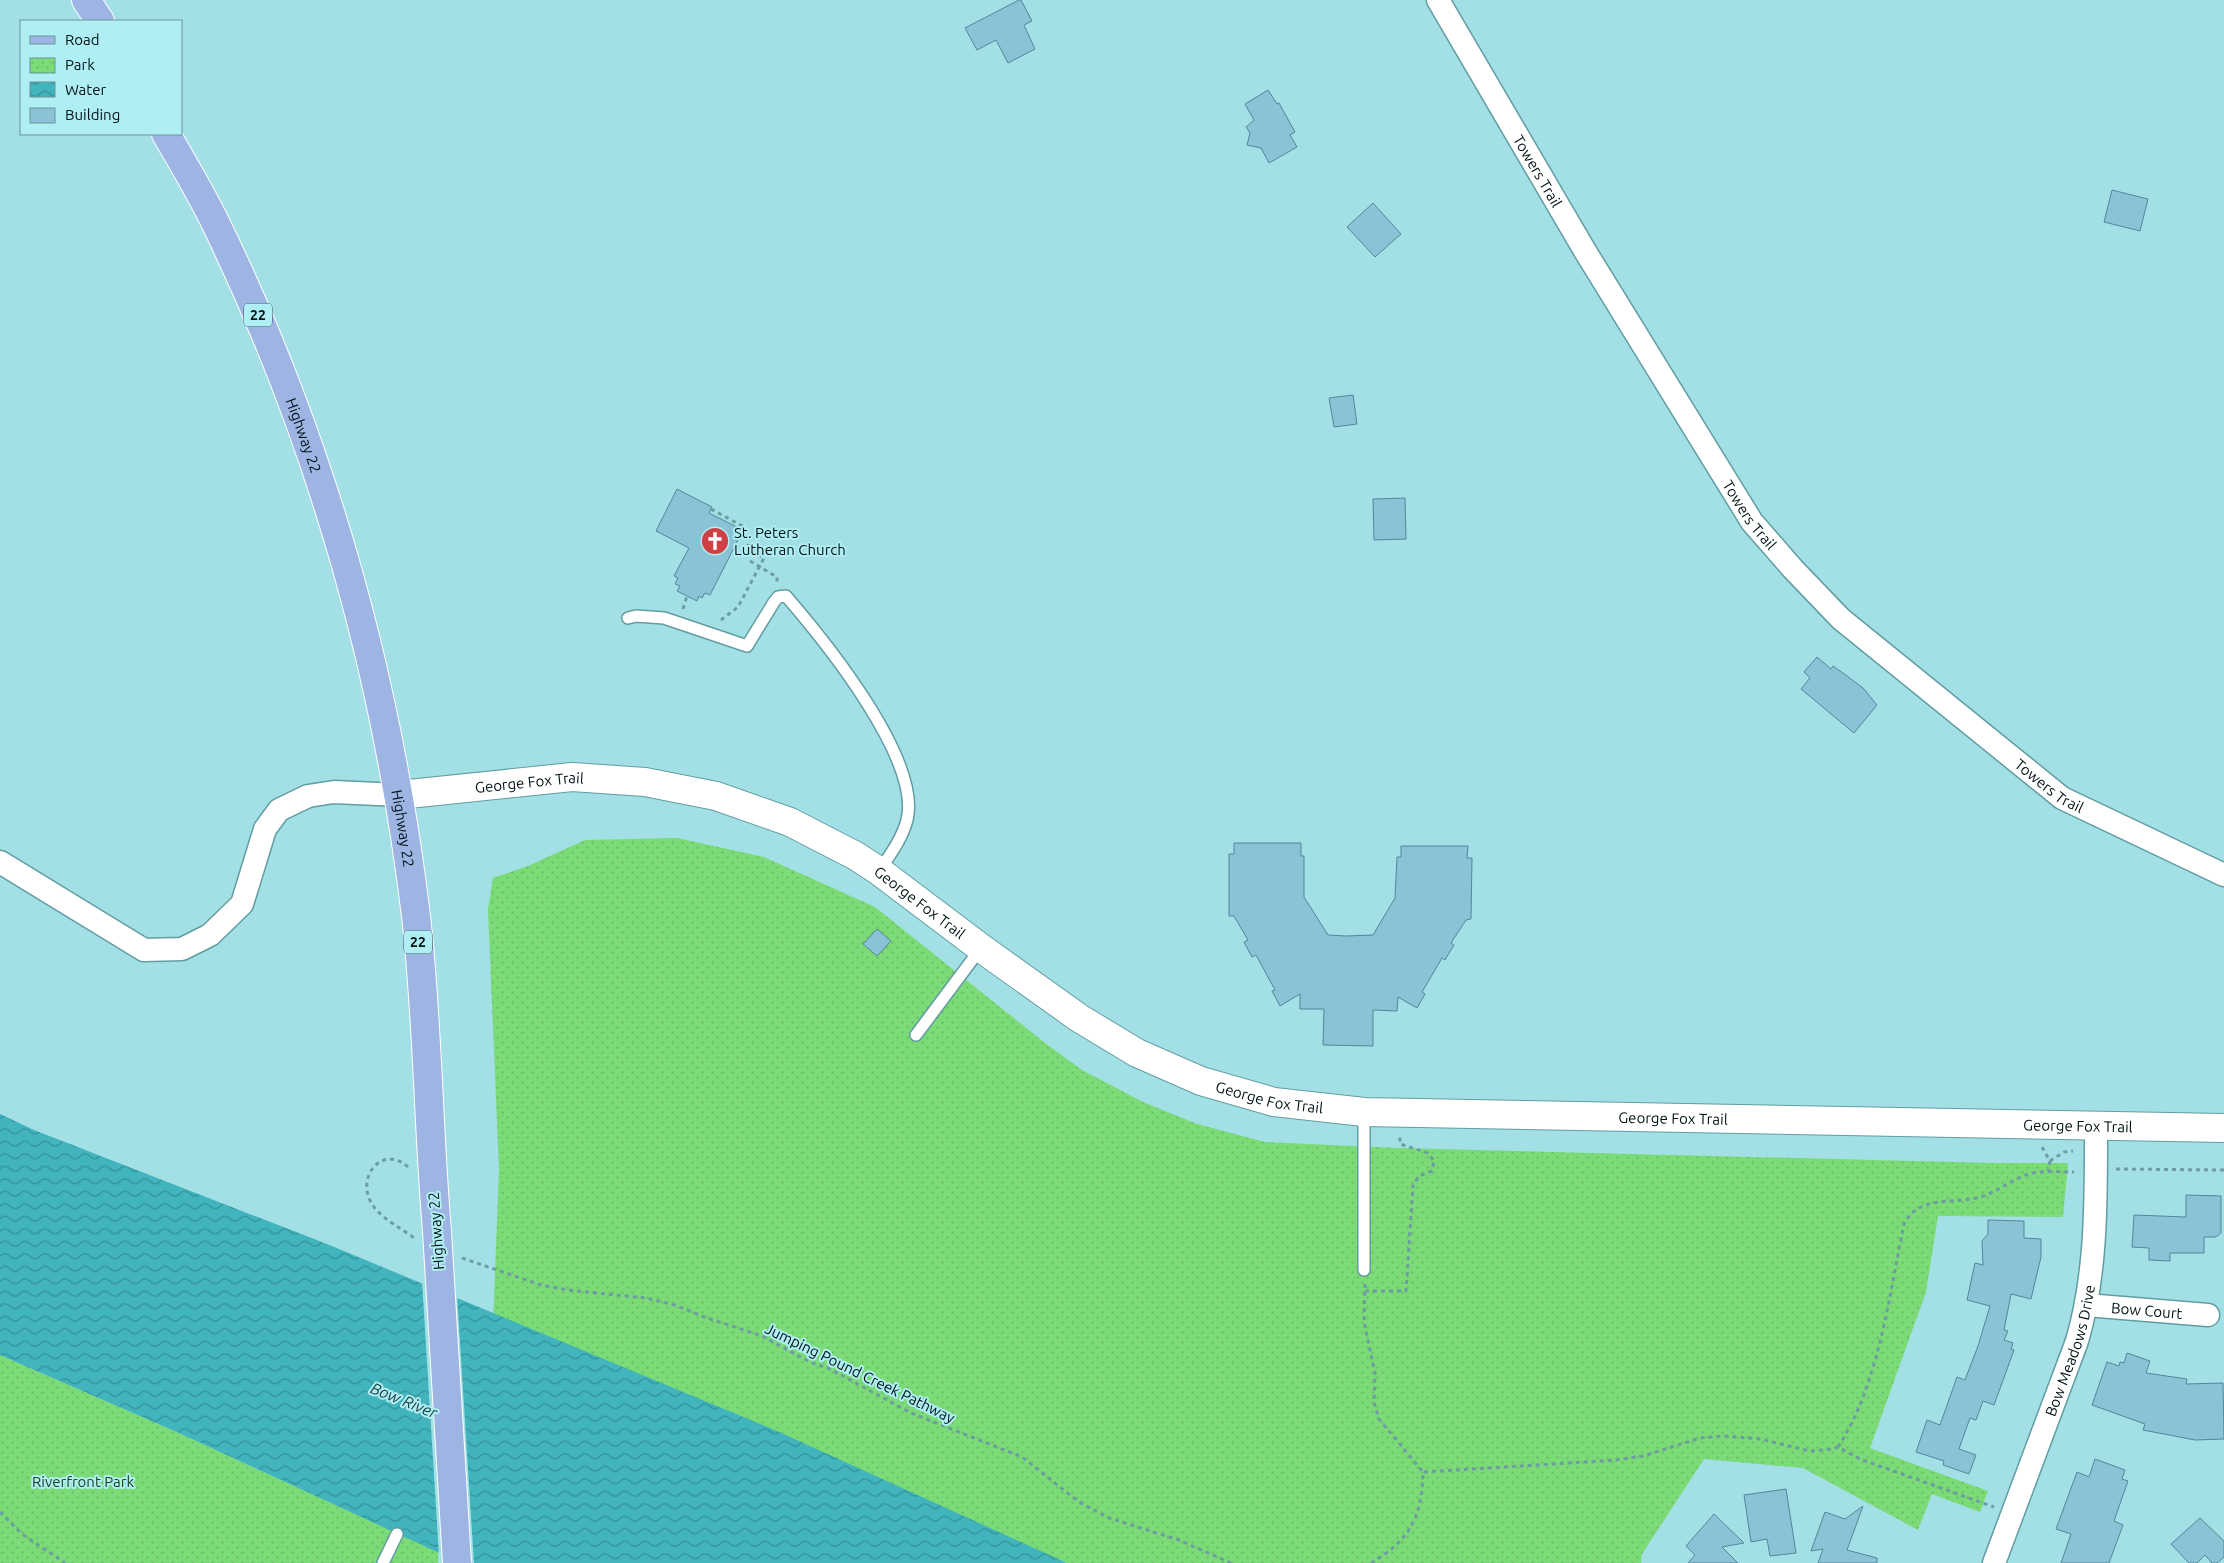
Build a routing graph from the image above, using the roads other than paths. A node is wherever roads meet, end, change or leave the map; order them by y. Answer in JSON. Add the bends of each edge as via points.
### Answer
{"nodes":[{"id":1,"x":86,"y":0,"type":"edge"},
{"id":2,"x":1438,"y":0,"type":"edge"},
{"id":3,"x":99,"y":20,"type":"edge"},
{"id":4,"x":167,"y":135,"type":"edge"},
{"id":5,"x":628,"y":618,"type":"dead end"},
{"id":6,"x":399,"y":795,"type":"junction"},
{"id":7,"x":0,"y":862,"type":"edge"},
{"id":8,"x":879,"y":870,"type":"junction"},
{"id":9,"x":2224,"y":875,"type":"edge"},
{"id":10,"x":981,"y":948,"type":"junction"},
{"id":11,"x":916,"y":1034,"type":"dead end"},
{"id":12,"x":1364,"y":1112,"type":"junction"},
{"id":13,"x":2096,"y":1127,"type":"junction"},
{"id":14,"x":2224,"y":1128,"type":"edge"},
{"id":15,"x":1364,"y":1270,"type":"road end"},
{"id":16,"x":2086,"y":1305,"type":"junction"},
{"id":17,"x":2208,"y":1315,"type":"dead end"},
{"id":18,"x":397,"y":1534,"type":"dead end"},
{"id":19,"x":384,"y":1563,"type":"edge"},
{"id":20,"x":457,"y":1563,"type":"edge"},
{"id":21,"x":1994,"y":1563,"type":"edge"}],
"edges":[{"from":1,"to":3,"type":"main road"},
{"from":2,"to":9,"type":"street","name":"Towers Trail","via":[[1586,251],[1752,522],[1793,569],[1841,619],[2062,798]]},
{"from":4,"to":6,"type":"main road","name":"Highway 22","number":"22","via":[[215,221],[256,310],[324,489],[369,648]]},
{"from":5,"to":8,"type":"lane","via":[[664,618],[748,646],[778,597],[786,596],[876,714],[893,748],[906,791],[907,820]]},
{"from":6,"to":7,"type":"street","via":[[334,792],[308,796],[279,810],[264,829],[242,904],[210,935],[182,949],[144,950]]},
{"from":6,"to":8,"type":"street","name":"George Fox Trail","via":[[572,777],[646,782],[716,796],[790,822]]},
{"from":6,"to":20,"type":"main road","name":"Highway 22","number":"22","bridge":true,"via":[[416,918]]},
{"from":8,"to":10,"type":"street","name":"George Fox Trail"},
{"from":10,"to":11,"type":"lane"},
{"from":10,"to":12,"type":"street","name":"George Fox Trail","via":[[1080,1018],[1137,1053],[1201,1081],[1274,1102]]},
{"from":12,"to":13,"type":"street","name":"George Fox Trail"},
{"from":12,"to":15,"type":"lane"},
{"from":13,"to":14,"type":"street","name":"George Fox Trail"},
{"from":13,"to":16,"type":"street","name":"Bow Meadows Drive","via":[[2091,1269]]},
{"from":16,"to":17,"type":"street","name":"Bow Court"},
{"from":16,"to":21,"type":"street","name":"Bow Meadows Drive","via":[[2077,1341]]},
{"from":18,"to":19,"type":"lane"}]}
